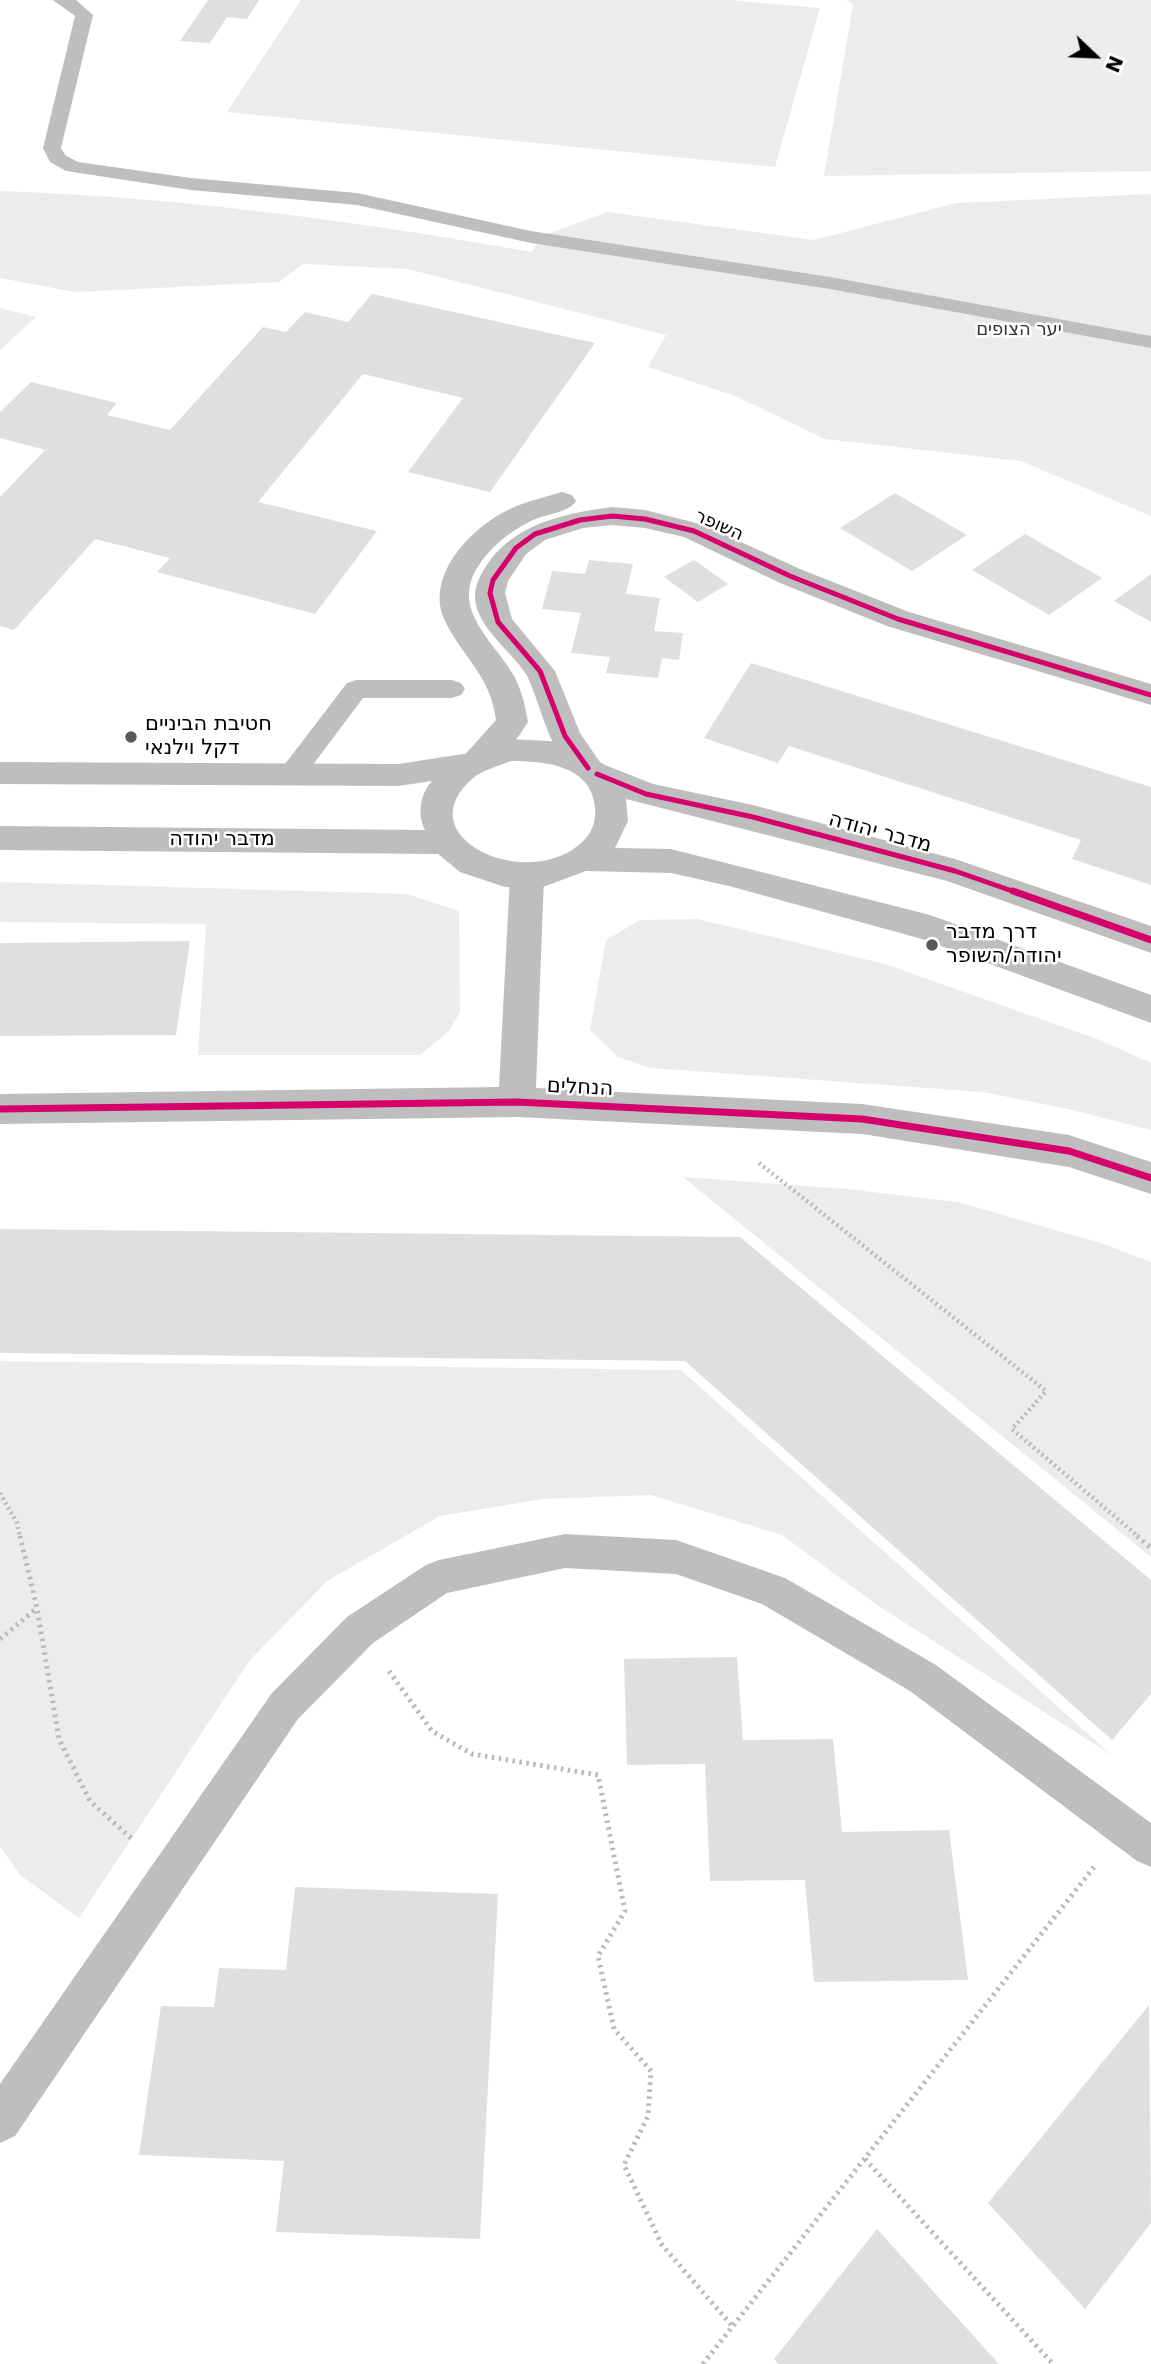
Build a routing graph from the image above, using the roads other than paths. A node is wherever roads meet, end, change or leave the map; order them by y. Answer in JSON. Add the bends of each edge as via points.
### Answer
{"nodes":[{"id":1,"x":61,"y":0,"type":"edge"},
{"id":2,"x":1151,"y":342,"type":"edge"},
{"id":3,"x":722,"y":544,"type":"junction"},
{"id":4,"x":452,"y":689,"type":"dead end"},
{"id":5,"x":1151,"y":695,"type":"edge"},
{"id":6,"x":474,"y":761,"type":"junction"},
{"id":7,"x":592,"y":771,"type":"junction"},
{"id":8,"x":0,"y":773,"type":"edge"},
{"id":9,"x":291,"y":775,"type":"junction"},
{"id":10,"x":0,"y":838,"type":"edge"},
{"id":11,"x":444,"y":842,"type":"junction"},
{"id":12,"x":585,"y":859,"type":"junction"},
{"id":13,"x":527,"y":876,"type":"junction"},
{"id":14,"x":1151,"y":940,"type":"edge"},
{"id":15,"x":1151,"y":1009,"type":"edge"},
{"id":16,"x":517,"y":1102,"type":"junction"},
{"id":17,"x":0,"y":1109,"type":"edge"},
{"id":18,"x":1151,"y":1178,"type":"edge"},
{"id":19,"x":1138,"y":1837,"type":"edge"},
{"id":20,"x":0,"y":2121,"type":"edge"}],
"edges":[{"from":1,"to":2,"type":"lane","via":[[84,15],[51,148],[57,158],[73,167],[191,184],[357,199],[531,237],[830,283]]},
{"from":3,"to":5,"type":"street","name":"השופר","via":[[898,619]]},
{"from":3,"to":6,"type":"street","name":"השופר","via":[[662,510],[604,498],[537,507],[486,536],[458,575],[453,593],[455,614],[504,680],[513,704],[512,722]]},
{"from":3,"to":7,"type":"street","name":"השופר","via":[[671,524],[601,517],[535,534],[501,566],[490,593],[492,609],[540,671],[565,736]]},
{"from":4,"to":9,"type":"lane","via":[[356,689]]},
{"from":6,"to":7,"type":"street","via":[[507,750],[547,750],[575,759]]},
{"from":6,"to":9,"type":"street","via":[[398,775]]},
{"from":6,"to":11,"type":"street","via":[[455,772],[440,792],[434,821]]},
{"from":7,"to":12,"type":"street","via":[[612,800],[612,823],[601,844]]},
{"from":7,"to":14,"type":"street","name":"מדבר יהודה","via":[[646,794],[753,817],[955,871]]},
{"from":8,"to":9,"type":"street"},
{"from":10,"to":11,"type":"street","name":"מדבר יהודה"},
{"from":11,"to":13,"type":"street","via":[[463,860],[490,872]]},
{"from":12,"to":13,"type":"street","via":[[558,871]]},
{"from":12,"to":15,"type":"street","via":[[671,861],[729,874],[930,928]]},
{"from":13,"to":16,"type":"street"},
{"from":16,"to":17,"type":"street","name":"הנחלים"},
{"from":16,"to":18,"type":"street","name":"הנחלים","via":[[862,1119],[1069,1151]]},
{"from":19,"to":20,"type":"lane","via":[[923,1678],[772,1590],[676,1557],[565,1551],[439,1577],[360,1630],[285,1706]]}]}
